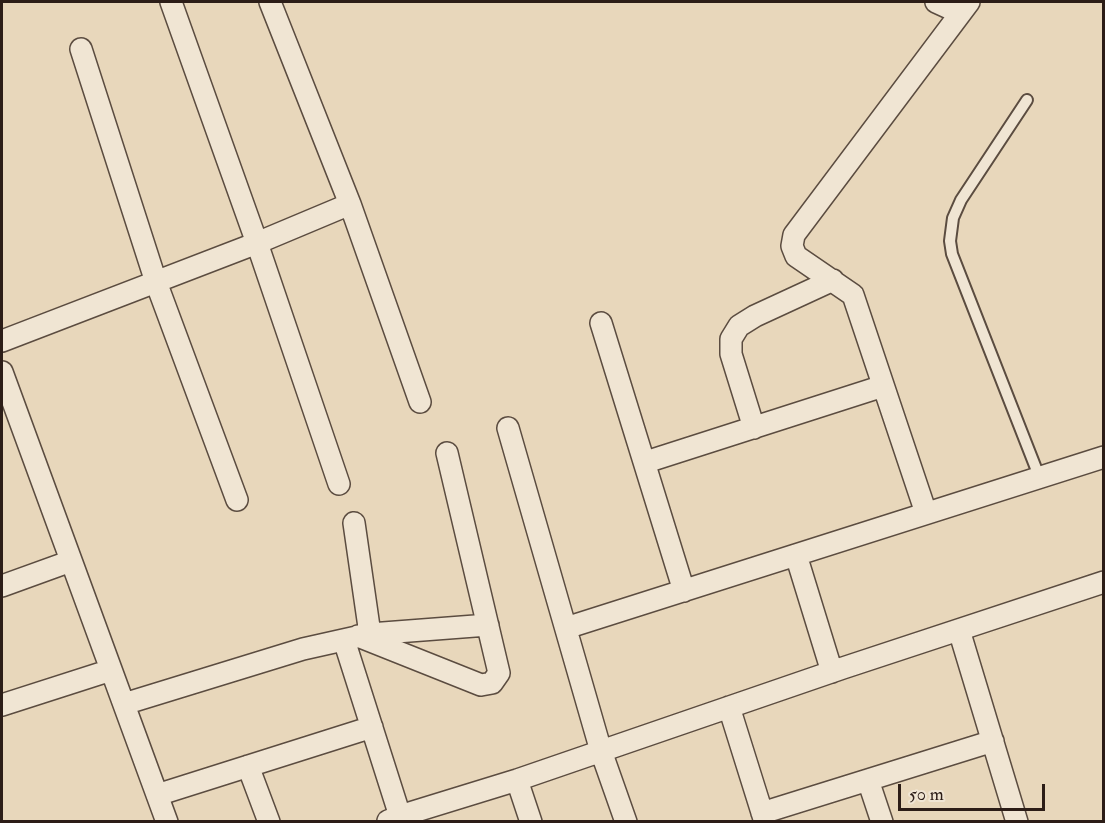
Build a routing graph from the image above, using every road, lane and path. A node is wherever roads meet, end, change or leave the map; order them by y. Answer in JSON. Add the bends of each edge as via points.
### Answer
{"nodes":[{"id":1,"x":171,"y":2,"type":"edge"},
{"id":2,"x":270,"y":2,"type":"edge"},
{"id":3,"x":936,"y":2,"type":"edge"},
{"id":4,"x":965,"y":7,"type":"edge"},
{"id":5,"x":81,"y":49,"type":"dead end"},
{"id":6,"x":1027,"y":100,"type":"dead end"},
{"id":7,"x":350,"y":204,"type":"junction"},
{"id":8,"x":257,"y":243,"type":"junction"},
{"id":9,"x":833,"y":280,"type":"junction"},
{"id":10,"x":156,"y":282,"type":"junction"},
{"id":11,"x":602,"y":323,"type":"dead end"},
{"id":12,"x":2,"y":341,"type":"edge"},
{"id":13,"x":2,"y":372,"type":"edge"},
{"id":14,"x":883,"y":386,"type":"junction"},
{"id":15,"x":420,"y":402,"type":"dead end"},
{"id":16,"x":508,"y":428,"type":"dead end"},
{"id":17,"x":754,"y":428,"type":"junction"},
{"id":18,"x":447,"y":453,"type":"dead end"},
{"id":19,"x":1104,"y":457,"type":"edge"},
{"id":20,"x":646,"y":462,"type":"junction"},
{"id":21,"x":1039,"y":476,"type":"junction"},
{"id":22,"x":339,"y":484,"type":"dead end"},
{"id":23,"x":237,"y":500,"type":"dead end"},
{"id":24,"x":926,"y":513,"type":"junction"},
{"id":25,"x":354,"y":523,"type":"dead end"},
{"id":26,"x":796,"y":555,"type":"junction"},
{"id":27,"x":71,"y":561,"type":"junction"},
{"id":28,"x":2,"y":586,"type":"edge"},
{"id":29,"x":1103,"y":587,"type":"edge"},
{"id":30,"x":684,"y":591,"type":"junction"},
{"id":31,"x":488,"y":625,"type":"junction"},
{"id":32,"x":566,"y":628,"type":"junction"},
{"id":33,"x":959,"y":630,"type":"junction"},
{"id":34,"x":358,"y":636,"type":"junction"},
{"id":35,"x":111,"y":670,"type":"junction"},
{"id":36,"x":832,"y":672,"type":"junction"},
{"id":37,"x":124,"y":704,"type":"junction"},
{"id":38,"x":2,"y":705,"type":"edge"},
{"id":39,"x":729,"y":707,"type":"junction"},
{"id":40,"x":372,"y":727,"type":"junction"},
{"id":41,"x":993,"y":741,"type":"junction"},
{"id":42,"x":601,"y":751,"type":"junction"},
{"id":43,"x":248,"y":766,"type":"junction"},
{"id":44,"x":517,"y":780,"type":"junction"},
{"id":45,"x":868,"y":780,"type":"junction"},
{"id":46,"x":157,"y":795,"type":"junction"},
{"id":47,"x":764,"y":818,"type":"edge"},
{"id":48,"x":394,"y":819,"type":"edge"},
{"id":49,"x":167,"y":822,"type":"edge"},
{"id":50,"x":269,"y":822,"type":"edge"},
{"id":51,"x":531,"y":822,"type":"edge"},
{"id":52,"x":626,"y":822,"type":"edge"},
{"id":53,"x":882,"y":822,"type":"edge"},
{"id":54,"x":1017,"y":822,"type":"edge"}],
"edges":[{"from":1,"to":8,"type":"street"},
{"from":2,"to":7,"type":"street"},
{"from":3,"to":4,"type":"street"},
{"from":4,"to":9,"type":"street","via":[[794,235],[792,246],[796,256]]},
{"from":5,"to":10,"type":"street"},
{"from":6,"to":21,"type":"lane","via":[[961,200],[953,218],[950,241]]},
{"from":7,"to":8,"type":"street"},
{"from":7,"to":15,"type":"street"},
{"from":8,"to":10,"type":"street"},
{"from":8,"to":22,"type":"street"},
{"from":9,"to":14,"type":"street","via":[[853,295]]},
{"from":9,"to":17,"type":"street","via":[[747,321],[731,339]]},
{"from":10,"to":12,"type":"street"},
{"from":10,"to":23,"type":"street"},
{"from":11,"to":20,"type":"street"},
{"from":13,"to":27,"type":"street"},
{"from":14,"to":17,"type":"street"},
{"from":14,"to":24,"type":"street"},
{"from":16,"to":32,"type":"street"},
{"from":17,"to":20,"type":"street"},
{"from":18,"to":31,"type":"street"},
{"from":19,"to":21,"type":"street"},
{"from":20,"to":30,"type":"street"},
{"from":21,"to":24,"type":"street"},
{"from":24,"to":26,"type":"street"},
{"from":25,"to":34,"type":"street"},
{"from":26,"to":30,"type":"street"},
{"from":26,"to":36,"type":"street"},
{"from":27,"to":28,"type":"street"},
{"from":27,"to":35,"type":"street"},
{"from":29,"to":33,"type":"street"},
{"from":30,"to":32,"type":"street"},
{"from":31,"to":34,"type":"street"},
{"from":31,"to":34,"type":"street","via":[[500,674],[492,683],[481,685]]},
{"from":32,"to":42,"type":"street"},
{"from":33,"to":36,"type":"street"},
{"from":33,"to":41,"type":"street"},
{"from":34,"to":37,"type":"street"},
{"from":34,"to":40,"type":"street"},
{"from":35,"to":37,"type":"street"},
{"from":35,"to":38,"type":"street"},
{"from":36,"to":39,"type":"street"},
{"from":37,"to":46,"type":"street"},
{"from":39,"to":42,"type":"street"},
{"from":39,"to":47,"type":"street"},
{"from":40,"to":43,"type":"street"},
{"from":40,"to":48,"type":"street"},
{"from":41,"to":45,"type":"street"},
{"from":41,"to":54,"type":"street"},
{"from":42,"to":44,"type":"street"},
{"from":42,"to":52,"type":"street"},
{"from":43,"to":46,"type":"street"},
{"from":43,"to":50,"type":"street"},
{"from":44,"to":48,"type":"street"},
{"from":44,"to":51,"type":"street"},
{"from":45,"to":47,"type":"street"},
{"from":45,"to":53,"type":"street"},
{"from":46,"to":49,"type":"street"}]}
